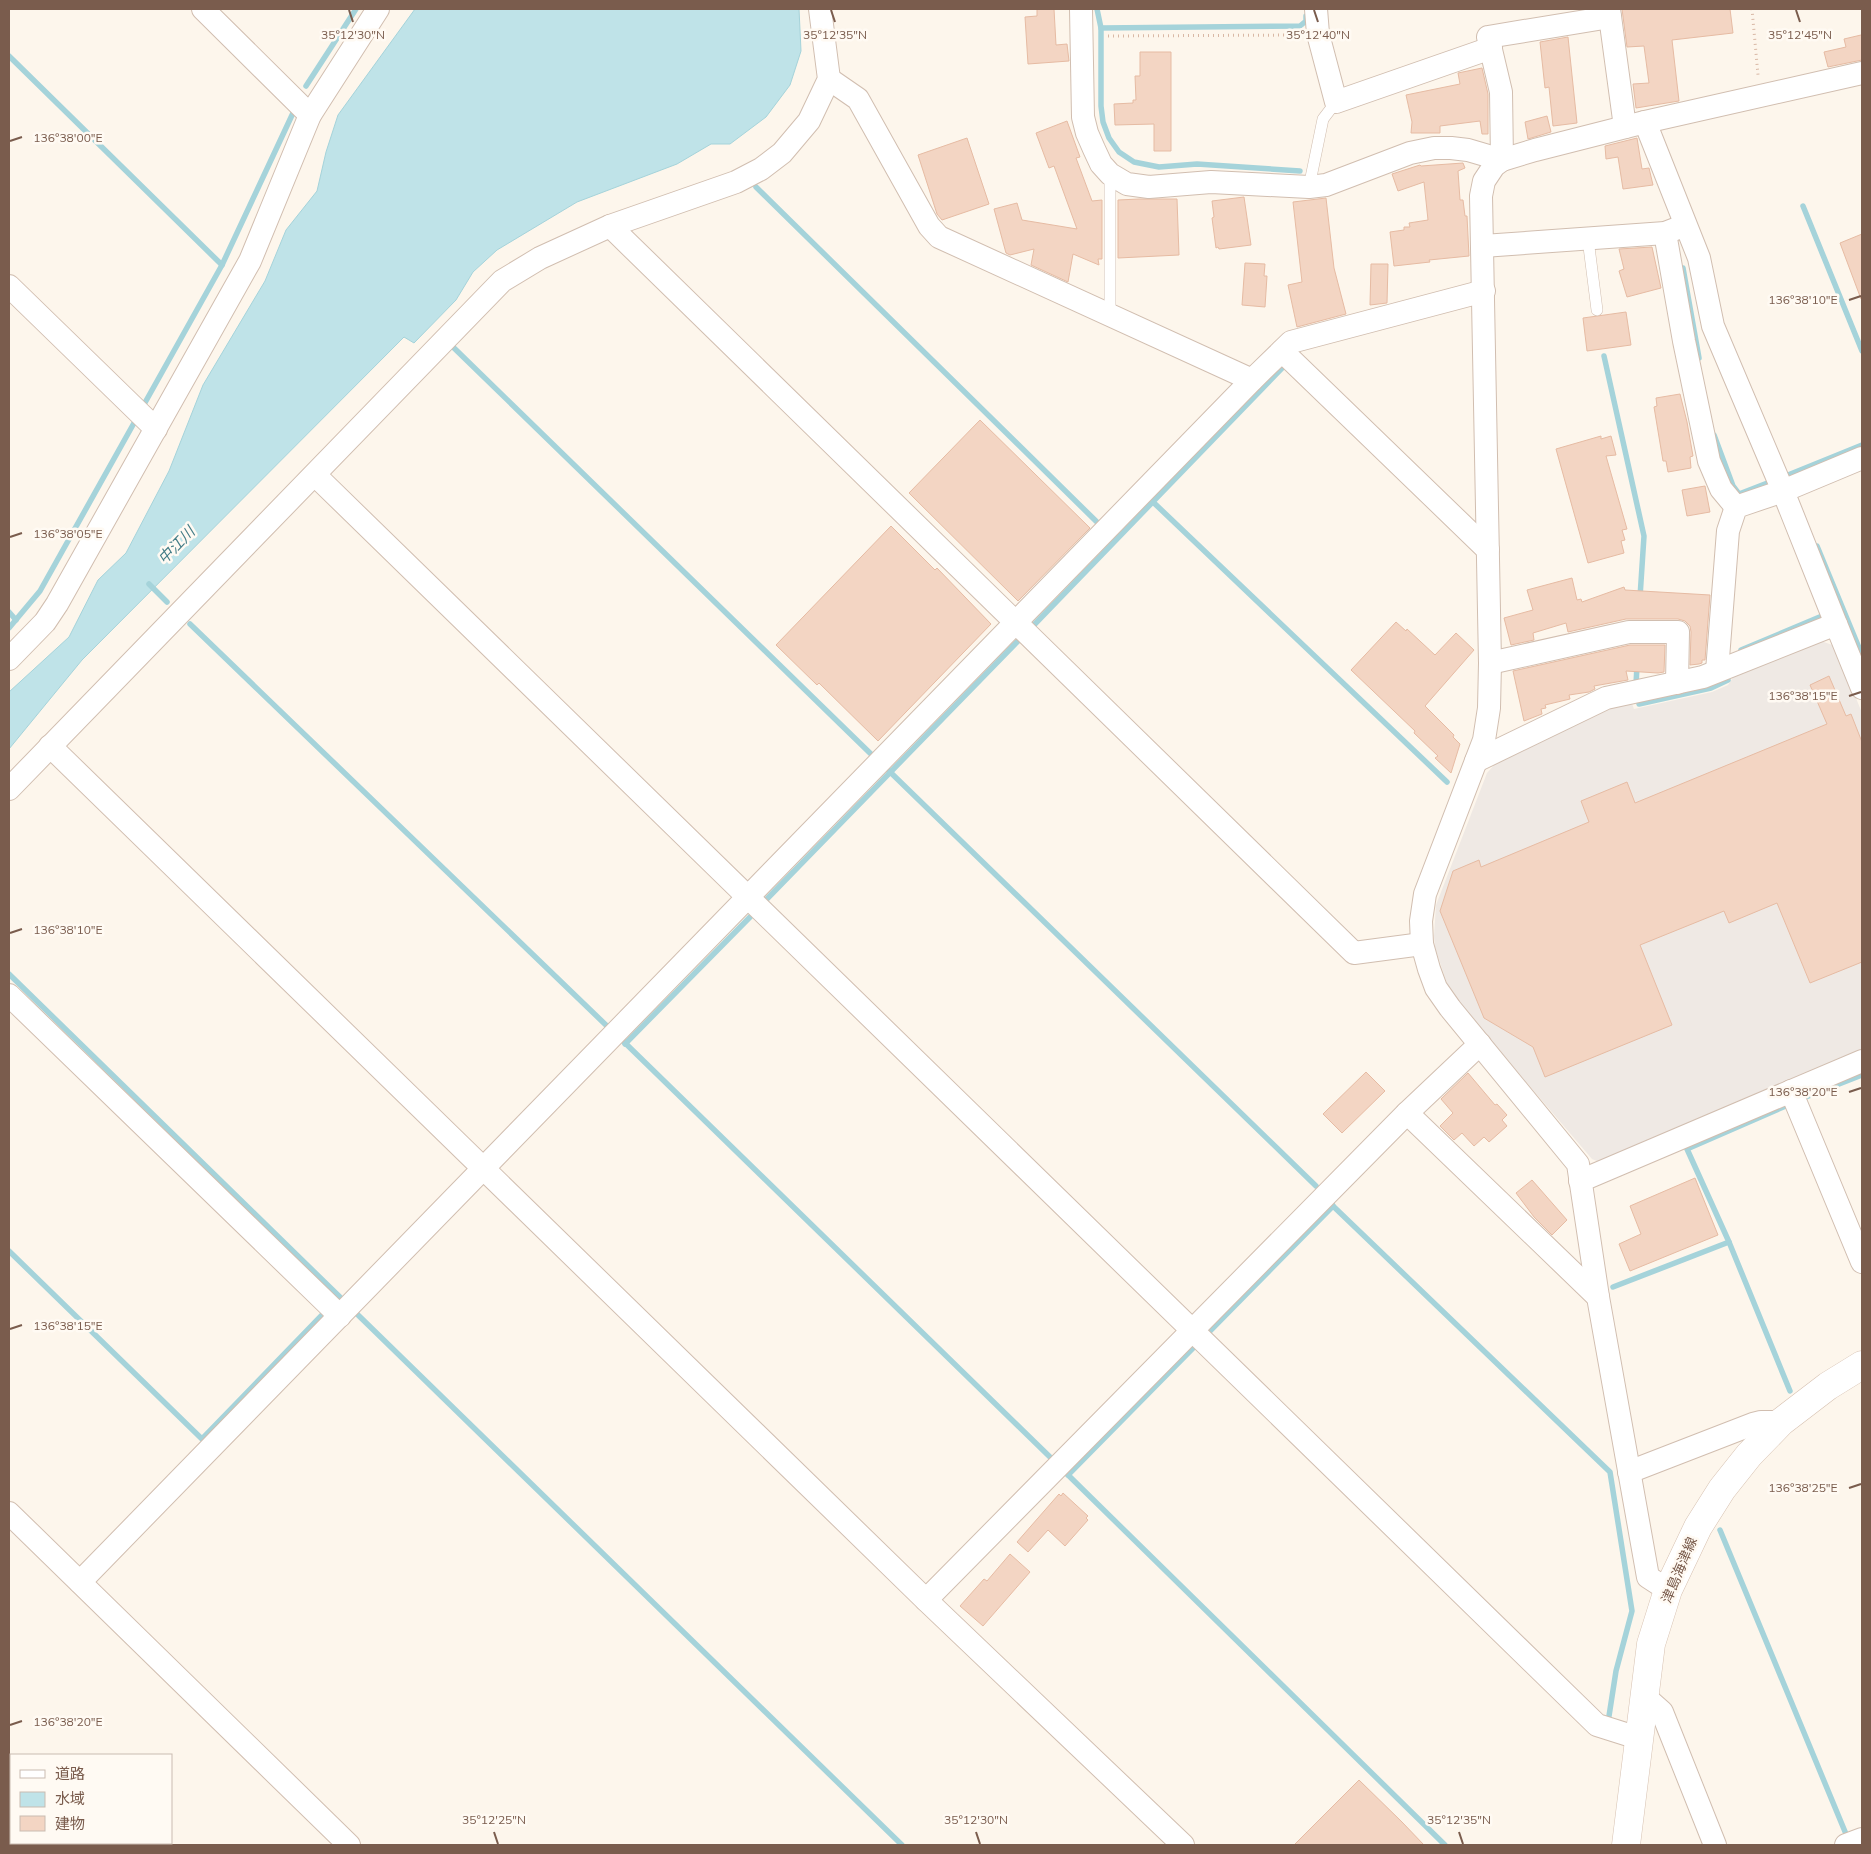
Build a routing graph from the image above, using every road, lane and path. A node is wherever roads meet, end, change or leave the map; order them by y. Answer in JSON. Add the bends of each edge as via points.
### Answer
{"nodes":[{"id":1,"x":203,"y":9,"type":"edge"},
{"id":2,"x":378,"y":9,"type":"edge"},
{"id":3,"x":820,"y":9,"type":"edge"},
{"id":4,"x":1081,"y":9,"type":"edge"},
{"id":5,"x":1316,"y":9,"type":"edge"},
{"id":6,"x":1752,"y":9,"type":"edge"},
{"id":7,"x":1610,"y":13,"type":"edge"},
{"id":8,"x":1318,"y":34,"type":"junction"},
{"id":9,"x":1108,"y":36,"type":"dead end"},
{"id":10,"x":1491,"y":48,"type":"junction"},
{"id":11,"x":1862,"y":73,"type":"edge"},
{"id":12,"x":830,"y":79,"type":"junction"},
{"id":13,"x":1760,"y":96,"type":"junction"},
{"id":14,"x":1336,"y":102,"type":"junction"},
{"id":15,"x":310,"y":115,"type":"junction"},
{"id":16,"x":1635,"y":124,"type":"junction"},
{"id":17,"x":1502,"y":160,"type":"junction"},
{"id":18,"x":1110,"y":174,"type":"junction"},
{"id":19,"x":1309,"y":187,"type":"junction"},
{"id":20,"x":1686,"y":225,"type":"junction"},
{"id":21,"x":610,"y":226,"type":"junction"},
{"id":22,"x":1665,"y":233,"type":"junction"},
{"id":23,"x":1588,"y":239,"type":"junction"},
{"id":24,"x":1482,"y":246,"type":"junction"},
{"id":25,"x":9,"y":286,"type":"edge"},
{"id":26,"x":1484,"y":291,"type":"junction"},
{"id":27,"x":1596,"y":310,"type":"dead end"},
{"id":28,"x":1110,"y":315,"type":"junction"},
{"id":29,"x":1282,"y":351,"type":"junction"},
{"id":30,"x":1252,"y":380,"type":"junction"},
{"id":31,"x":156,"y":429,"type":"junction"},
{"id":32,"x":1862,"y":458,"type":"edge"},
{"id":33,"x":315,"y":475,"type":"junction"},
{"id":34,"x":1783,"y":491,"type":"junction"},
{"id":35,"x":1736,"y":507,"type":"junction"},
{"id":36,"x":1488,"y":550,"type":"junction"},
{"id":37,"x":1016,"y":623,"type":"junction"},
{"id":38,"x":1836,"y":624,"type":"junction"},
{"id":39,"x":9,"y":659,"type":"edge"},
{"id":40,"x":1490,"y":663,"type":"junction"},
{"id":41,"x":1717,"y":671,"type":"junction"},
{"id":42,"x":1677,"y":682,"type":"junction"},
{"id":43,"x":1862,"y":688,"type":"edge"},
{"id":44,"x":50,"y":746,"type":"junction"},
{"id":45,"x":1476,"y":761,"type":"junction"},
{"id":46,"x":9,"y":789,"type":"edge"},
{"id":47,"x":747,"y":896,"type":"junction"},
{"id":48,"x":1422,"y":944,"type":"junction"},
{"id":49,"x":9,"y":995,"type":"edge"},
{"id":50,"x":1480,"y":1044,"type":"junction"},
{"id":51,"x":1862,"y":1061,"type":"edge"},
{"id":52,"x":1791,"y":1091,"type":"junction"},
{"id":53,"x":1407,"y":1113,"type":"junction"},
{"id":54,"x":483,"y":1170,"type":"junction"},
{"id":55,"x":1580,"y":1181,"type":"junction"},
{"id":56,"x":1862,"y":1262,"type":"edge"},
{"id":57,"x":1598,"y":1297,"type":"junction"},
{"id":58,"x":340,"y":1316,"type":"junction"},
{"id":59,"x":1192,"y":1330,"type":"junction"},
{"id":60,"x":1862,"y":1365,"type":"edge"},
{"id":61,"x":1781,"y":1422,"type":"junction"},
{"id":62,"x":1629,"y":1472,"type":"junction"},
{"id":63,"x":9,"y":1513,"type":"edge"},
{"id":64,"x":80,"y":1582,"type":"junction"},
{"id":65,"x":1668,"y":1590,"type":"junction"},
{"id":66,"x":926,"y":1600,"type":"junction"},
{"id":67,"x":1644,"y":1696,"type":"junction"},
{"id":68,"x":1638,"y":1738,"type":"junction"},
{"id":69,"x":1862,"y":1839,"type":"edge"},
{"id":70,"x":349,"y":1845,"type":"edge"},
{"id":71,"x":1183,"y":1845,"type":"edge"},
{"id":72,"x":1626,"y":1845,"type":"edge"},
{"id":73,"x":1716,"y":1845,"type":"edge"},
{"id":74,"x":1846,"y":1845,"type":"edge"}],
"edges":[{"from":1,"to":15,"type":"street"},
{"from":2,"to":15,"type":"street"},
{"from":3,"to":12,"type":"street"},
{"from":4,"to":18,"type":"street","via":[[1083,117],[1101,164]]},
{"from":5,"to":8,"type":"street"},
{"from":6,"to":13,"type":"path"},
{"from":7,"to":10,"type":"street","via":[[1488,38]]},
{"from":7,"to":16,"type":"street"},
{"from":8,"to":9,"type":"path"},
{"from":8,"to":14,"type":"street"},
{"from":10,"to":14,"type":"street"},
{"from":10,"to":17,"type":"street","via":[[1501,92]]},
{"from":11,"to":13,"type":"street"},
{"from":12,"to":21,"type":"street","via":[[809,121],[782,154],[761,169],[736,182]]},
{"from":12,"to":28,"type":"street","via":[[858,99],[929,226],[939,237]]},
{"from":13,"to":16,"type":"street"},
{"from":14,"to":19,"type":"lane","via":[[1323,119]]},
{"from":15,"to":31,"type":"street","via":[[250,261]]},
{"from":16,"to":17,"type":"street"},
{"from":16,"to":20,"type":"street"},
{"from":17,"to":19,"type":"street","via":[[1468,150],[1434,148],[1410,153],[1326,185]]},
{"from":17,"to":24,"type":"street","via":[[1484,180],[1481,196]]},
{"from":18,"to":19,"type":"street","via":[[1127,184],[1149,187],[1211,182]]},
{"from":18,"to":28,"type":"lane"},
{"from":20,"to":22,"type":"street"},
{"from":20,"to":34,"type":"street","via":[[1699,258],[1713,326]]},
{"from":21,"to":33,"type":"street","via":[[540,258],[502,281]]},
{"from":21,"to":37,"type":"street"},
{"from":22,"to":23,"type":"street"},
{"from":22,"to":35,"type":"street","via":[[1709,461],[1721,489]]},
{"from":23,"to":24,"type":"street"},
{"from":23,"to":27,"type":"lane"},
{"from":24,"to":26,"type":"street"},
{"from":25,"to":31,"type":"street"},
{"from":26,"to":29,"type":"street","via":[[1292,342]]},
{"from":26,"to":36,"type":"street"},
{"from":28,"to":30,"type":"street"},
{"from":29,"to":30,"type":"street"},
{"from":29,"to":36,"type":"street"},
{"from":30,"to":37,"type":"street"},
{"from":31,"to":39,"type":"street","via":[[45,622]]},
{"from":32,"to":34,"type":"street"},
{"from":33,"to":44,"type":"street"},
{"from":33,"to":47,"type":"street"},
{"from":34,"to":35,"type":"street"},
{"from":34,"to":38,"type":"street"},
{"from":35,"to":41,"type":"street","via":[[1728,531]]},
{"from":36,"to":40,"type":"street"},
{"from":37,"to":47,"type":"street"},
{"from":37,"to":48,"type":"street","via":[[1354,953]]},
{"from":38,"to":41,"type":"street"},
{"from":38,"to":43,"type":"street"},
{"from":40,"to":42,"type":"street","via":[[1629,632],[1678,632]]},
{"from":40,"to":45,"type":"street","via":[[1490,708]]},
{"from":41,"to":42,"type":"street"},
{"from":42,"to":45,"type":"street","via":[[1606,698]]},
{"from":44,"to":46,"type":"street"},
{"from":44,"to":54,"type":"street"},
{"from":45,"to":48,"type":"street","via":[[1426,894],[1421,921]]},
{"from":47,"to":54,"type":"street"},
{"from":47,"to":59,"type":"street"},
{"from":48,"to":50,"type":"street","via":[[1436,988]]},
{"from":49,"to":58,"type":"street"},
{"from":50,"to":53,"type":"street"},
{"from":50,"to":55,"type":"street","via":[[1578,1164]]},
{"from":51,"to":52,"type":"street"},
{"from":52,"to":55,"type":"street"},
{"from":52,"to":56,"type":"street"},
{"from":53,"to":57,"type":"street"},
{"from":53,"to":59,"type":"street"},
{"from":54,"to":58,"type":"street"},
{"from":54,"to":66,"type":"street"},
{"from":55,"to":57,"type":"street"},
{"from":57,"to":62,"type":"street"},
{"from":58,"to":64,"type":"street"},
{"from":59,"to":66,"type":"street"},
{"from":59,"to":68,"type":"street","via":[[1597,1725]]},
{"from":60,"to":61,"type":"main road","name":"津島海津線"},
{"from":61,"to":62,"type":"street","via":[[1753,1424]]},
{"from":61,"to":65,"type":"main road","name":"津島海津線","via":[[1722,1488],[1698,1527]]},
{"from":62,"to":65,"type":"street","via":[[1648,1577]]},
{"from":63,"to":64,"type":"street"},
{"from":64,"to":70,"type":"street"},
{"from":65,"to":67,"type":"main road","name":"津島海津線","via":[[1651,1644]]},
{"from":66,"to":71,"type":"street"},
{"from":67,"to":68,"type":"main road","name":"津島海津線"},
{"from":67,"to":73,"type":"street","via":[[1662,1712]]},
{"from":68,"to":72,"type":"main road","name":"津島海津線"},
{"from":69,"to":74,"type":"street"}]}
